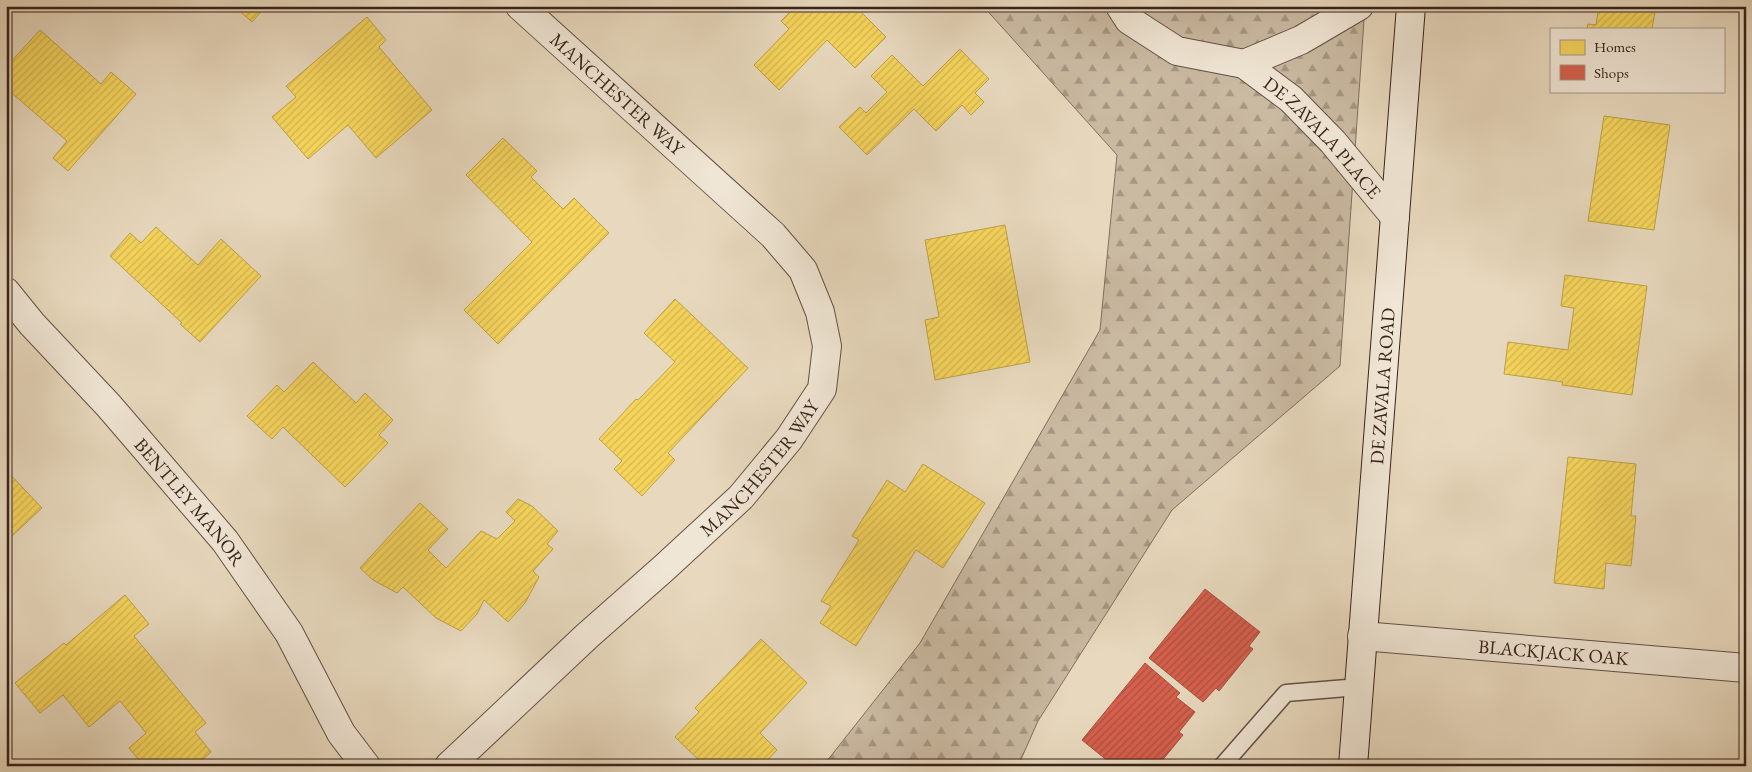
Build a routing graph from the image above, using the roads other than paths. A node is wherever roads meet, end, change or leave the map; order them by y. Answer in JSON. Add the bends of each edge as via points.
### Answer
{"nodes":[{"id":1,"x":520,"y":6,"type":"edge"},
{"id":2,"x":1120,"y":6,"type":"edge"},
{"id":3,"x":1359,"y":6,"type":"edge"},
{"id":4,"x":1411,"y":6,"type":"edge"},
{"id":5,"x":1244,"y":64,"type":"junction"},
{"id":6,"x":1395,"y":217,"type":"junction"},
{"id":7,"x":6,"y":292,"type":"edge"},
{"id":8,"x":1362,"y":636,"type":"junction"},
{"id":9,"x":1746,"y":668,"type":"edge"},
{"id":10,"x":1359,"y":687,"type":"junction"},
{"id":11,"x":341,"y":733,"type":"junction"},
{"id":12,"x":343,"y":766,"type":"edge"},
{"id":13,"x":366,"y":766,"type":"edge"},
{"id":14,"x":449,"y":766,"type":"edge"},
{"id":15,"x":1222,"y":766,"type":"edge"},
{"id":16,"x":1353,"y":766,"type":"edge"}],
"edges":[{"from":1,"to":14,"type":"street","name":"MANCHESTER WAY","via":[[773,235],[803,270],[820,312],[827,346],[822,389],[790,439],[741,496]]},
{"from":2,"to":5,"type":"street","name":"DE ZAVALA PLACE","via":[[1129,20],[1177,51]]},
{"from":3,"to":5,"type":"street","name":"DE ZAVALA PLACE","via":[[1301,40]]},
{"from":4,"to":6,"type":"street","name":"DE ZAVALA ROAD"},
{"from":5,"to":6,"type":"street","name":"DE ZAVALA PLACE","via":[[1291,99],[1333,142]]},
{"from":6,"to":8,"type":"street","name":"DE ZAVALA ROAD"},
{"from":7,"to":11,"type":"street","name":"BENTLEY MANOR","via":[[224,541],[289,633]]},
{"from":8,"to":9,"type":"street","name":"BLACKJACK OAK"},
{"from":8,"to":10,"type":"street","name":"DE ZAVALA ROAD"},
{"from":10,"to":15,"type":"lane","via":[[1286,693]]},
{"from":10,"to":16,"type":"street","name":"DE ZAVALA ROAD"},
{"from":11,"to":12,"type":"street","name":"BENTLEY MANOR"},
{"from":11,"to":13,"type":"street","name":"BENTLEY MANOR"}]}
